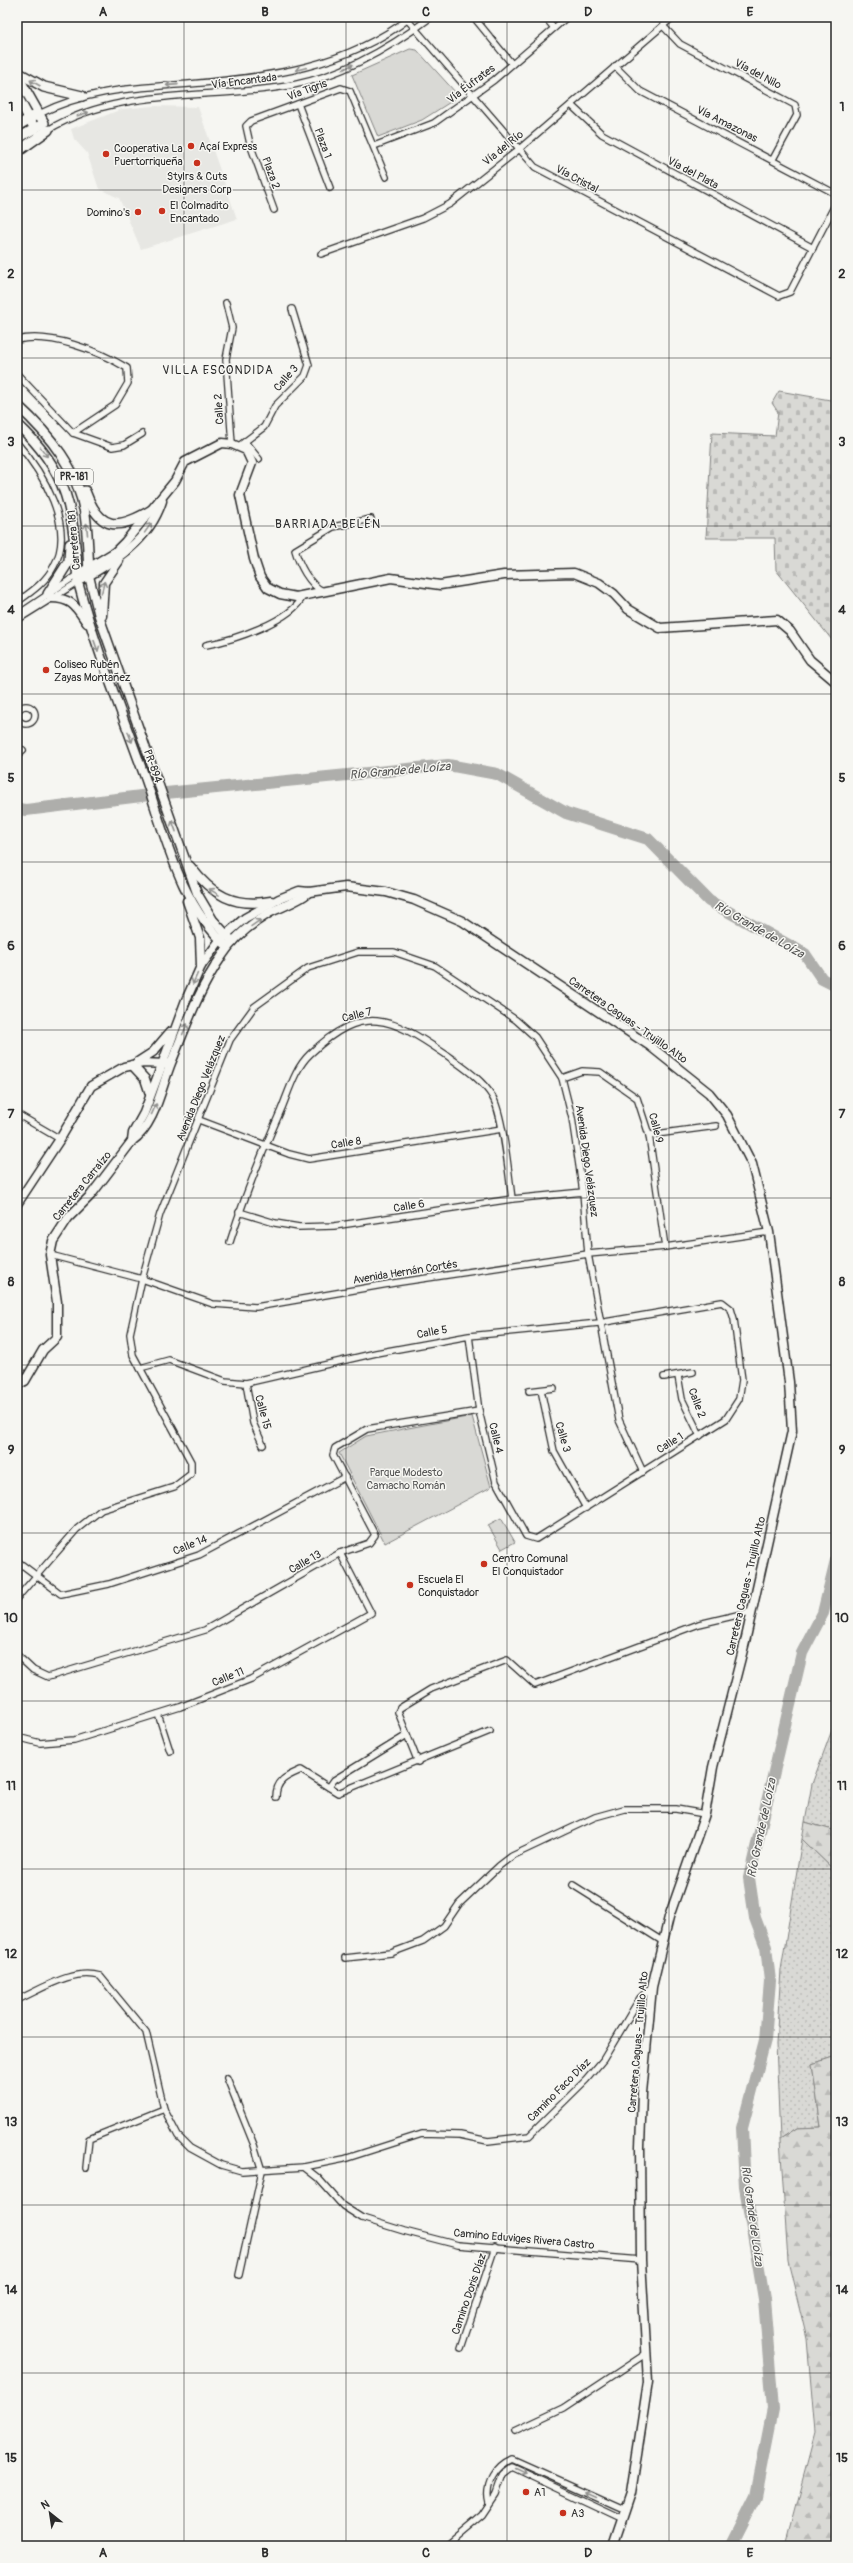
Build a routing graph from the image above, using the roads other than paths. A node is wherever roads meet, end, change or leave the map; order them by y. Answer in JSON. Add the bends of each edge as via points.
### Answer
{"nodes":[{"id":1,"x":431,"y":17,"type":"edge"},
{"id":2,"x":545,"y":17,"type":"edge"},
{"id":3,"x":567,"y":17,"type":"edge"},
{"id":4,"x":673,"y":17,"type":"edge"},
{"id":5,"x":408,"y":18,"type":"edge"},
{"id":6,"x":476,"y":20,"type":"dead end"},
{"id":7,"x":663,"y":26,"type":"junction"},
{"id":8,"x":415,"y":28,"type":"junction"},
{"id":9,"x":554,"y":28,"type":"junction"},
{"id":10,"x":512,"y":64,"type":"junction"},
{"id":11,"x":615,"y":66,"type":"junction"},
{"id":12,"x":17,"y":73,"type":"edge"},
{"id":13,"x":474,"y":95,"type":"junction"},
{"id":14,"x":17,"y":96,"type":"edge"},
{"id":15,"x":82,"y":96,"type":"junction"},
{"id":16,"x":298,"y":104,"type":"junction"},
{"id":17,"x":571,"y":105,"type":"junction"},
{"id":18,"x":39,"y":114,"type":"junction"},
{"id":19,"x":30,"y":119,"type":"junction"},
{"id":20,"x":250,"y":121,"type":"joint"},
{"id":21,"x":17,"y":126,"type":"edge"},
{"id":22,"x":46,"y":127,"type":"junction"},
{"id":23,"x":35,"y":128,"type":"junction"},
{"id":24,"x":17,"y":139,"type":"edge"},
{"id":25,"x":374,"y":146,"type":"junction"},
{"id":26,"x":518,"y":150,"type":"junction"},
{"id":27,"x":17,"y":152,"type":"edge"},
{"id":28,"x":773,"y":159,"type":"junction"},
{"id":29,"x":386,"y":177,"type":"dead end"},
{"id":30,"x":330,"y":188,"type":"dead end"},
{"id":31,"x":836,"y":194,"type":"edge"},
{"id":32,"x":836,"y":203,"type":"edge"},
{"id":33,"x":274,"y":210,"type":"dead end"},
{"id":34,"x":813,"y":248,"type":"junction"},
{"id":35,"x":321,"y":254,"type":"dead end"},
{"id":36,"x":226,"y":302,"type":"dead end"},
{"id":37,"x":292,"y":309,"type":"dead end"},
{"id":38,"x":17,"y":340,"type":"edge"},
{"id":39,"x":17,"y":374,"type":"edge"},
{"id":40,"x":17,"y":405,"type":"edge"},
{"id":41,"x":17,"y":424,"type":"edge"},
{"id":42,"x":73,"y":433,"type":"junction"},
{"id":43,"x":142,"y":434,"type":"dead end"},
{"id":44,"x":17,"y":443,"type":"edge"},
{"id":45,"x":238,"y":444,"type":"junction"},
{"id":46,"x":259,"y":459,"type":"dead end"},
{"id":47,"x":69,"y":466,"type":"junction"},
{"id":48,"x":164,"y":495,"type":"junction"},
{"id":49,"x":152,"y":510,"type":"junction"},
{"id":50,"x":371,"y":519,"type":"dead end"},
{"id":51,"x":73,"y":526,"type":"junction"},
{"id":52,"x":123,"y":555,"type":"junction"},
{"id":53,"x":89,"y":572,"type":"junction"},
{"id":54,"x":78,"y":578,"type":"junction"},
{"id":55,"x":325,"y":592,"type":"junction"},
{"id":56,"x":50,"y":596,"type":"junction"},
{"id":57,"x":303,"y":596,"type":"junction"},
{"id":58,"x":17,"y":602,"type":"edge"},
{"id":59,"x":17,"y":615,"type":"edge"},
{"id":60,"x":17,"y":620,"type":"edge"},
{"id":61,"x":102,"y":625,"type":"junction"},
{"id":62,"x":90,"y":627,"type":"junction"},
{"id":63,"x":206,"y":645,"type":"dead end"},
{"id":64,"x":836,"y":682,"type":"edge"},
{"id":65,"x":23,"y":750,"type":"dead end"},
{"id":66,"x":17,"y":755,"type":"edge"},
{"id":67,"x":187,"y":862,"type":"junction"},
{"id":68,"x":185,"y":890,"type":"junction"},
{"id":69,"x":309,"y":892,"type":"junction"},
{"id":70,"x":279,"y":899,"type":"junction"},
{"id":71,"x":222,"y":938,"type":"junction"},
{"id":72,"x":230,"y":945,"type":"junction"},
{"id":73,"x":201,"y":966,"type":"junction"},
{"id":74,"x":175,"y":1027,"type":"junction"},
{"id":75,"x":161,"y":1063,"type":"junction"},
{"id":76,"x":170,"y":1065,"type":"junction"},
{"id":77,"x":132,"y":1066,"type":"junction"},
{"id":78,"x":562,"y":1078,"type":"junction"},
{"id":79,"x":150,"y":1095,"type":"junction"},
{"id":80,"x":17,"y":1114,"type":"edge"},
{"id":81,"x":199,"y":1120,"type":"junction"},
{"id":82,"x":716,"y":1126,"type":"dead end"},
{"id":83,"x":502,"y":1129,"type":"junction"},
{"id":84,"x":649,"y":1135,"type":"junction"},
{"id":85,"x":60,"y":1139,"type":"junction"},
{"id":86,"x":132,"y":1141,"type":"junction"},
{"id":87,"x":266,"y":1145,"type":"junction"},
{"id":88,"x":583,"y":1192,"type":"junction"},
{"id":89,"x":512,"y":1199,"type":"junction"},
{"id":90,"x":17,"y":1204,"type":"edge"},
{"id":91,"x":239,"y":1212,"type":"junction"},
{"id":92,"x":769,"y":1232,"type":"junction"},
{"id":93,"x":230,"y":1242,"type":"dead end"},
{"id":94,"x":665,"y":1247,"type":"junction"},
{"id":95,"x":588,"y":1254,"type":"junction"},
{"id":96,"x":50,"y":1255,"type":"junction"},
{"id":97,"x":142,"y":1279,"type":"junction"},
{"id":98,"x":731,"y":1309,"type":"joint"},
{"id":99,"x":599,"y":1323,"type":"junction"},
{"id":100,"x":469,"y":1336,"type":"junction"},
{"id":101,"x":140,"y":1368,"type":"junction"},
{"id":102,"x":693,"y":1372,"type":"dead end"},
{"id":103,"x":678,"y":1376,"type":"junction"},
{"id":104,"x":664,"y":1377,"type":"dead end"},
{"id":105,"x":246,"y":1383,"type":"junction"},
{"id":106,"x":17,"y":1385,"type":"edge"},
{"id":107,"x":554,"y":1388,"type":"dead end"},
{"id":108,"x":542,"y":1390,"type":"junction"},
{"id":109,"x":529,"y":1391,"type":"dead end"},
{"id":110,"x":480,"y":1411,"type":"junction"},
{"id":111,"x":700,"y":1436,"type":"junction"},
{"id":112,"x":263,"y":1445,"type":"dead end"},
{"id":113,"x":643,"y":1472,"type":"junction"},
{"id":114,"x":345,"y":1477,"type":"junction"},
{"id":115,"x":586,"y":1508,"type":"junction"},
{"id":116,"x":526,"y":1536,"type":"joint"},
{"id":117,"x":340,"y":1554,"type":"junction"},
{"id":118,"x":17,"y":1561,"type":"edge"},
{"id":119,"x":36,"y":1577,"type":"junction"},
{"id":120,"x":17,"y":1598,"type":"edge"},
{"id":121,"x":750,"y":1612,"type":"junction"},
{"id":122,"x":17,"y":1655,"type":"edge"},
{"id":123,"x":158,"y":1714,"type":"junction"},
{"id":124,"x":490,"y":1731,"type":"dead end"},
{"id":125,"x":407,"y":1735,"type":"junction"},
{"id":126,"x":17,"y":1738,"type":"edge"},
{"id":127,"x":170,"y":1751,"type":"dead end"},
{"id":128,"x":418,"y":1762,"type":"junction"},
{"id":129,"x":329,"y":1787,"type":"junction"},
{"id":130,"x":276,"y":1797,"type":"dead end"},
{"id":131,"x":705,"y":1814,"type":"junction"},
{"id":132,"x":573,"y":1886,"type":"dead end"},
{"id":133,"x":662,"y":1941,"type":"junction"},
{"id":134,"x":345,"y":1958,"type":"dead end"},
{"id":135,"x":652,"y":1987,"type":"junction"},
{"id":136,"x":17,"y":2000,"type":"edge"},
{"id":137,"x":227,"y":2078,"type":"dead end"},
{"id":138,"x":164,"y":2109,"type":"junction"},
{"id":139,"x":304,"y":2167,"type":"junction"},
{"id":140,"x":86,"y":2168,"type":"dead end"},
{"id":141,"x":262,"y":2172,"type":"junction"},
{"id":142,"x":495,"y":2247,"type":"junction"},
{"id":143,"x":641,"y":2260,"type":"junction"},
{"id":144,"x":239,"y":2275,"type":"dead end"},
{"id":145,"x":461,"y":2348,"type":"dead end"},
{"id":146,"x":647,"y":2353,"type":"junction"},
{"id":147,"x":514,"y":2431,"type":"dead end"},
{"id":148,"x":489,"y":2502,"type":"junction"},
{"id":149,"x":626,"y":2510,"type":"junction"},
{"id":150,"x":623,"y":2519,"type":"junction"},
{"id":151,"x":445,"y":2546,"type":"edge"},
{"id":152,"x":613,"y":2546,"type":"edge"}],
"edges":[{"from":1,"to":8,"type":"street","name":"Vía Encantada"},
{"from":2,"to":9,"type":"street"},
{"from":3,"to":9,"type":"street","name":"Vía Éufrates"},
{"from":4,"to":7,"type":"street","name":"Vía del Río"},
{"from":5,"to":8,"type":"street","name":"Vía Cristal"},
{"from":5,"to":15,"type":"street","name":"Vía Encantada","one_way":true,"via":[[390,32],[337,60],[291,71],[110,90]]},
{"from":6,"to":10,"type":"street"},
{"from":7,"to":11,"type":"street","name":"Vía del Río"},
{"from":7,"to":28,"type":"street","name":"Vía del Nilo","via":[[680,44],[795,105],[797,114]]},
{"from":8,"to":13,"type":"street","name":"Vía Cristal"},
{"from":22,"to":8,"type":"street","name":"Vía Encantada","one_way":true,"via":[[117,105],[294,85],[341,71],[397,42]]},
{"from":9,"to":10,"type":"street","name":"Vía Éufrates"},
{"from":10,"to":13,"type":"street","name":"Vía Éufrates"},
{"from":11,"to":17,"type":"street","name":"Vía del Río"},
{"from":11,"to":28,"type":"street","name":"Vía Amazonas","via":[[640,91]]},
{"from":15,"to":12,"type":"main road","one_way":true,"via":[[44,88]]},
{"from":12,"to":18,"type":"main road"},
{"from":13,"to":25,"type":"street","name":"Vía Éufrates","via":[[434,123]]},
{"from":13,"to":26,"type":"street","name":"Vía Cristal"},
{"from":14,"to":19,"type":"main road"},
{"from":15,"to":18,"type":"street","name":"Vía Encantada"},
{"from":16,"to":20,"type":"street","name":"Vía Tigris"},
{"from":16,"to":25,"type":"street","name":"Vía Tigris","via":[[341,88],[350,91]]},
{"from":16,"to":30,"type":"street","name":"Plaza 1"},
{"from":17,"to":26,"type":"street","name":"Vía del Río"},
{"from":17,"to":34,"type":"street","name":"Vía del Plata","via":[[602,134]]},
{"from":18,"to":19,"type":"main road"},
{"from":18,"to":22,"type":"main road"},
{"from":19,"to":21,"type":"main road"},
{"from":19,"to":23,"type":"main road"},
{"from":20,"to":33,"type":"street","name":"Plaza 2","via":[[246,126],[246,134]]},
{"from":22,"to":23,"type":"main road"},
{"from":22,"to":27,"type":"main road"},
{"from":23,"to":24,"type":"main road"},
{"from":25,"to":29,"type":"street","name":"Vía Tigris"},
{"from":26,"to":34,"type":"street","name":"Vía Cristal","via":[[535,167],[549,176],[779,296],[790,292]]},
{"from":26,"to":35,"type":"street","name":"Vía del Río","via":[[450,204],[423,218]]},
{"from":28,"to":31,"type":"street","name":"Vía Amazonas"},
{"from":32,"to":34,"type":"street"},
{"from":36,"to":45,"type":"street","name":"Calle 2","via":[[232,328],[226,359]]},
{"from":37,"to":45,"type":"street","name":"Calle 3","via":[[309,365],[305,376],[275,406],[264,427]]},
{"from":38,"to":42,"type":"street","via":[[44,338],[106,355],[127,368],[128,384],[115,405]]},
{"from":39,"to":42,"type":"street"},
{"from":40,"to":47,"type":"main road","name":"Carretera 181","number":"PR-181","via":[[51,440]]},
{"from":41,"to":51,"type":"main road","name":"Carretera 181","number":"PR-181","one_way":true,"via":[[39,445],[55,471],[70,507]]},
{"from":42,"to":43,"type":"street","via":[[112,447],[124,445]]},
{"from":44,"to":58,"type":"street","via":[[40,472],[47,486],[57,514],[60,543],[59,553],[49,575]]},
{"from":45,"to":46,"type":"street"},
{"from":45,"to":48,"type":"street","via":[[215,445],[185,462]]},
{"from":45,"to":57,"type":"street","via":[[249,454],[252,463],[240,495],[260,577],[268,588],[280,594]]},
{"from":47,"to":49,"type":"main road","via":[[76,472],[94,513],[103,520],[117,526]]},
{"from":53,"to":47,"type":"main road","name":"Carretera 181","number":"PR-181","one_way":true,"via":[[85,515],[79,490]]},
{"from":48,"to":49,"type":"street"},
{"from":52,"to":48,"type":"street","one_way":true,"via":[[142,537],[158,513]]},
{"from":49,"to":53,"type":"street","via":[[120,548]]},
{"from":50,"to":55,"type":"street","via":[[333,527],[295,550],[299,564],[313,583]]},
{"from":51,"to":54,"type":"main road","name":"Carretera 181","number":"PR-181"},
{"from":51,"to":56,"type":"main road","via":[[69,532],[69,561]]},
{"from":52,"to":53,"type":"street"},
{"from":61,"to":52,"type":"street","one_way":true,"via":[[104,583]]},
{"from":53,"to":54,"type":"street"},
{"from":53,"to":61,"type":"street","name":"PR-894","number":"PR-894"},
{"from":54,"to":56,"type":"street"},
{"from":54,"to":62,"type":"street","name":"PR-894","number":"PR-894"},
{"from":55,"to":57,"type":"street"},
{"from":55,"to":64,"type":"street","via":[[391,578],[440,585],[504,575],[574,573],[599,582],[628,609],[660,628],[777,620],[790,632],[810,660]]},
{"from":56,"to":59,"type":"street"},
{"from":56,"to":60,"type":"street"},
{"from":56,"to":62,"type":"street","via":[[73,603]]},
{"from":57,"to":63,"type":"street","via":[[293,611],[262,628]]},
{"from":67,"to":61,"type":"street","name":"PR-894","number":"PR-894","one_way":true},
{"from":62,"to":68,"type":"street","name":"PR-894","number":"PR-894","one_way":true},
{"from":65,"to":66,"type":"street"},
{"from":70,"to":67,"type":"street","one_way":true,"via":[[253,903],[224,898],[208,888]]},
{"from":67,"to":71,"type":"street","name":"PR-894","number":"PR-894","via":[[197,893]]},
{"from":68,"to":71,"type":"street","name":"PR-894","number":"PR-894","via":[[203,921]]},
{"from":68,"to":73,"type":"street","via":[[200,938]]},
{"from":69,"to":70,"type":"street","name":"Carretera Caguas - Trujillo Alto","via":[[299,891]]},
{"from":72,"to":69,"type":"street","name":"Carretera Caguas - Trujillo Alto","one_way":true,"via":[[268,914],[302,899]]},
{"from":69,"to":92,"type":"street","name":"Carretera Caguas - Trujillo Alto","via":[[346,888],[386,892],[414,900],[462,921],[650,1046],[709,1093],[727,1115],[752,1164]]},
{"from":70,"to":71,"type":"street","name":"Carretera Caguas - Trujillo Alto","via":[[244,918]]},
{"from":71,"to":72,"type":"street","name":"PR-894","number":"PR-894"},
{"from":71,"to":73,"type":"street","name":"Carretera Caguas - Trujillo Alto"},
{"from":76,"to":72,"type":"street","name":"Carretera Caguas - Trujillo Alto","one_way":true,"via":[[201,992]]},
{"from":73,"to":74,"type":"street","name":"Carretera Caguas - Trujillo Alto","one_way":true},
{"from":74,"to":75,"type":"street","name":"Carretera Caguas - Trujillo Alto"},
{"from":74,"to":77,"type":"street","via":[[153,1052]]},
{"from":75,"to":76,"type":"street"},
{"from":75,"to":77,"type":"street"},
{"from":75,"to":79,"type":"street","name":"Carretera Carraízo"},
{"from":86,"to":76,"type":"street","name":"Carretera Caguas - Trujillo Alto","one_way":true,"via":[[138,1137],[152,1113]]},
{"from":77,"to":79,"type":"street","via":[[145,1079]]},
{"from":77,"to":85,"type":"street","via":[[113,1072],[91,1086]]},
{"from":78,"to":81,"type":"street","name":"Avenida Diego Velázquez","via":[[535,1037],[516,1020],[435,966],[394,952],[358,952],[308,968],[254,1007],[230,1040]]},
{"from":78,"to":84,"type":"street","name":"Calle 9","via":[[582,1071],[600,1072],[636,1098]]},
{"from":78,"to":88,"type":"street","name":"Avenida Diego Velázquez","via":[[572,1118]]},
{"from":79,"to":86,"type":"street","name":"Carretera Carraízo"},
{"from":80,"to":85,"type":"street"},
{"from":81,"to":87,"type":"street","name":"Calle 8"},
{"from":81,"to":97,"type":"street","name":"Avenida Diego Velázquez","via":[[160,1214]]},
{"from":82,"to":84,"type":"street"},
{"from":83,"to":87,"type":"street","name":"Calle 8","via":[[309,1159]]},
{"from":83,"to":87,"type":"street","name":"Calle 7","via":[[493,1096],[471,1073],[411,1031],[386,1020],[372,1020],[338,1031],[309,1055],[295,1076]]},
{"from":83,"to":89,"type":"street","name":"Calle 7"},
{"from":84,"to":94,"type":"street","name":"Calle 9"},
{"from":85,"to":90,"type":"street"},
{"from":86,"to":96,"type":"street","name":"Carretera Carraízo","via":[[91,1195],[68,1218],[54,1241]]},
{"from":87,"to":91,"type":"street","name":"Calle 7"},
{"from":88,"to":89,"type":"street","name":"Calle 6"},
{"from":88,"to":95,"type":"street","name":"Avenida Diego Velázquez"},
{"from":89,"to":91,"type":"street","name":"Calle 6","via":[[334,1226],[299,1227]]},
{"from":91,"to":93,"type":"street","name":"Calle 7"},
{"from":92,"to":94,"type":"street","name":"Avenida Hernán Cortés"},
{"from":92,"to":121,"type":"street","name":"Carretera Caguas - Trujillo Alto","via":[[789,1382],[792,1431]]},
{"from":94,"to":95,"type":"street","name":"Avenida Hernán Cortés"},
{"from":95,"to":97,"type":"street","name":"Avenida Hernán Cortés","via":[[256,1307],[213,1304]]},
{"from":95,"to":99,"type":"street","name":"Avenida Diego Velázquez"},
{"from":96,"to":97,"type":"street","name":"Avenida Hernán Cortés"},
{"from":96,"to":106,"type":"street","name":"Carretera Carraízo","via":[[57,1302],[57,1337],[43,1350],[25,1381]]},
{"from":97,"to":101,"type":"street","name":"Avenida Diego Velázquez","via":[[130,1334],[133,1355]]},
{"from":98,"to":99,"type":"street","name":"Calle 5","via":[[722,1302]]},
{"from":98,"to":111,"type":"street","name":"Calle 1","via":[[742,1380],[739,1399],[726,1419]]},
{"from":99,"to":100,"type":"street","name":"Calle 5"},
{"from":99,"to":113,"type":"street","name":"Avenida Diego Velázquez","via":[[618,1420]]},
{"from":100,"to":105,"type":"street","name":"Calle 5","via":[[376,1353]]},
{"from":100,"to":110,"type":"street","name":"Calle 4"},
{"from":101,"to":105,"type":"street","name":"Calle 5","via":[[169,1360],[225,1382]]},
{"from":101,"to":119,"type":"street","name":"Avenida Diego Velázquez","via":[[190,1462],[191,1474],[174,1486],[101,1510],[78,1529]]},
{"from":102,"to":103,"type":"street"},
{"from":103,"to":104,"type":"street"},
{"from":103,"to":111,"type":"street","name":"Calle 2","via":[[682,1399]]},
{"from":105,"to":112,"type":"street","name":"Calle 15","via":[[253,1423]]},
{"from":107,"to":108,"type":"street"},
{"from":108,"to":109,"type":"street"},
{"from":108,"to":115,"type":"street","name":"Calle 3","via":[[554,1451]]},
{"from":110,"to":114,"type":"street","name":"Calle 13","via":[[367,1429],[335,1448],[334,1455]]},
{"from":110,"to":116,"type":"street","name":"Calle 4","via":[[496,1482]]},
{"from":111,"to":113,"type":"street","name":"Calle 1"},
{"from":113,"to":115,"type":"street","name":"Calle 1"},
{"from":114,"to":117,"type":"street","name":"Calle 13","via":[[375,1535],[369,1543]]},
{"from":114,"to":119,"type":"street","name":"Calle 14","via":[[199,1555],[116,1582],[62,1594]]},
{"from":115,"to":116,"type":"street","name":"Calle 1","via":[[536,1539]]},
{"from":117,"to":122,"type":"street","name":"Calle 13","via":[[205,1630],[146,1649],[48,1677],[34,1670]]},
{"from":117,"to":123,"type":"street","name":"Calle 11","via":[[371,1613],[250,1678]]},
{"from":118,"to":119,"type":"street","name":"Calle 14"},
{"from":119,"to":120,"type":"street","name":"Avenida Diego Velázquez"},
{"from":121,"to":125,"type":"street","via":[[699,1624],[535,1685],[507,1660],[500,1661],[432,1689],[400,1708],[398,1712]]},
{"from":121,"to":131,"type":"street","name":"Carretera Caguas - Trujillo Alto","via":[[745,1642],[713,1767]]},
{"from":123,"to":126,"type":"street","name":"Calle 11","via":[[74,1740],[40,1743]]},
{"from":123,"to":127,"type":"street"},
{"from":124,"to":128,"type":"street"},
{"from":125,"to":128,"type":"street"},
{"from":125,"to":129,"type":"street","via":[[334,1780]]},
{"from":128,"to":129,"type":"street","via":[[338,1793]]},
{"from":129,"to":130,"type":"street","via":[[301,1770],[280,1781]]},
{"from":131,"to":133,"type":"street","name":"Carretera Caguas - Trujillo Alto"},
{"from":131,"to":134,"type":"street","via":[[676,1809],[624,1809],[595,1817],[512,1856],[459,1904],[444,1926],[423,1941],[391,1954]]},
{"from":132,"to":133,"type":"street"},
{"from":133,"to":135,"type":"street","name":"Carretera Caguas - Trujillo Alto"},
{"from":135,"to":139,"type":"street","name":"Camino Faco Díaz","via":[[640,1998],[603,2060],[529,2136],[488,2141],[460,2135],[422,2134],[344,2159]]},
{"from":135,"to":143,"type":"street","name":"Carretera Caguas - Trujillo Alto","via":[[642,2093]]},
{"from":136,"to":138,"type":"street","via":[[74,1975],[89,1973],[100,1976],[146,2032]]},
{"from":137,"to":141,"type":"street"},
{"from":138,"to":140,"type":"street","via":[[89,2139]]},
{"from":138,"to":141,"type":"street","via":[[178,2136],[190,2148],[221,2165],[242,2171]]},
{"from":139,"to":141,"type":"street"},
{"from":139,"to":142,"type":"street","name":"Camino Eduviges Rivera Castro","via":[[318,2178],[343,2206],[362,2218],[458,2245]]},
{"from":141,"to":144,"type":"street"},
{"from":142,"to":143,"type":"street","name":"Camino Eduviges Rivera Castro"},
{"from":142,"to":145,"type":"street","name":"Camino Doris Díaz"},
{"from":143,"to":146,"type":"street","name":"Carretera Caguas - Trujillo Alto"},
{"from":146,"to":147,"type":"street","via":[[564,2408]]},
{"from":146,"to":149,"type":"street","name":"Carretera Caguas - Trujillo Alto","via":[[648,2382]]},
{"from":149,"to":148,"type":"street","one_way":true,"via":[[512,2459],[501,2464],[495,2473],[487,2488]]},
{"from":148,"to":150,"type":"street","one_way":true,"via":[[496,2494],[503,2474],[512,2467]]},
{"from":148,"to":151,"type":"street","via":[[482,2515]]},
{"from":149,"to":150,"type":"street","name":"Carretera Caguas - Trujillo Alto"},
{"from":150,"to":152,"type":"street","name":"Carretera Caguas - Trujillo Alto"}]}
